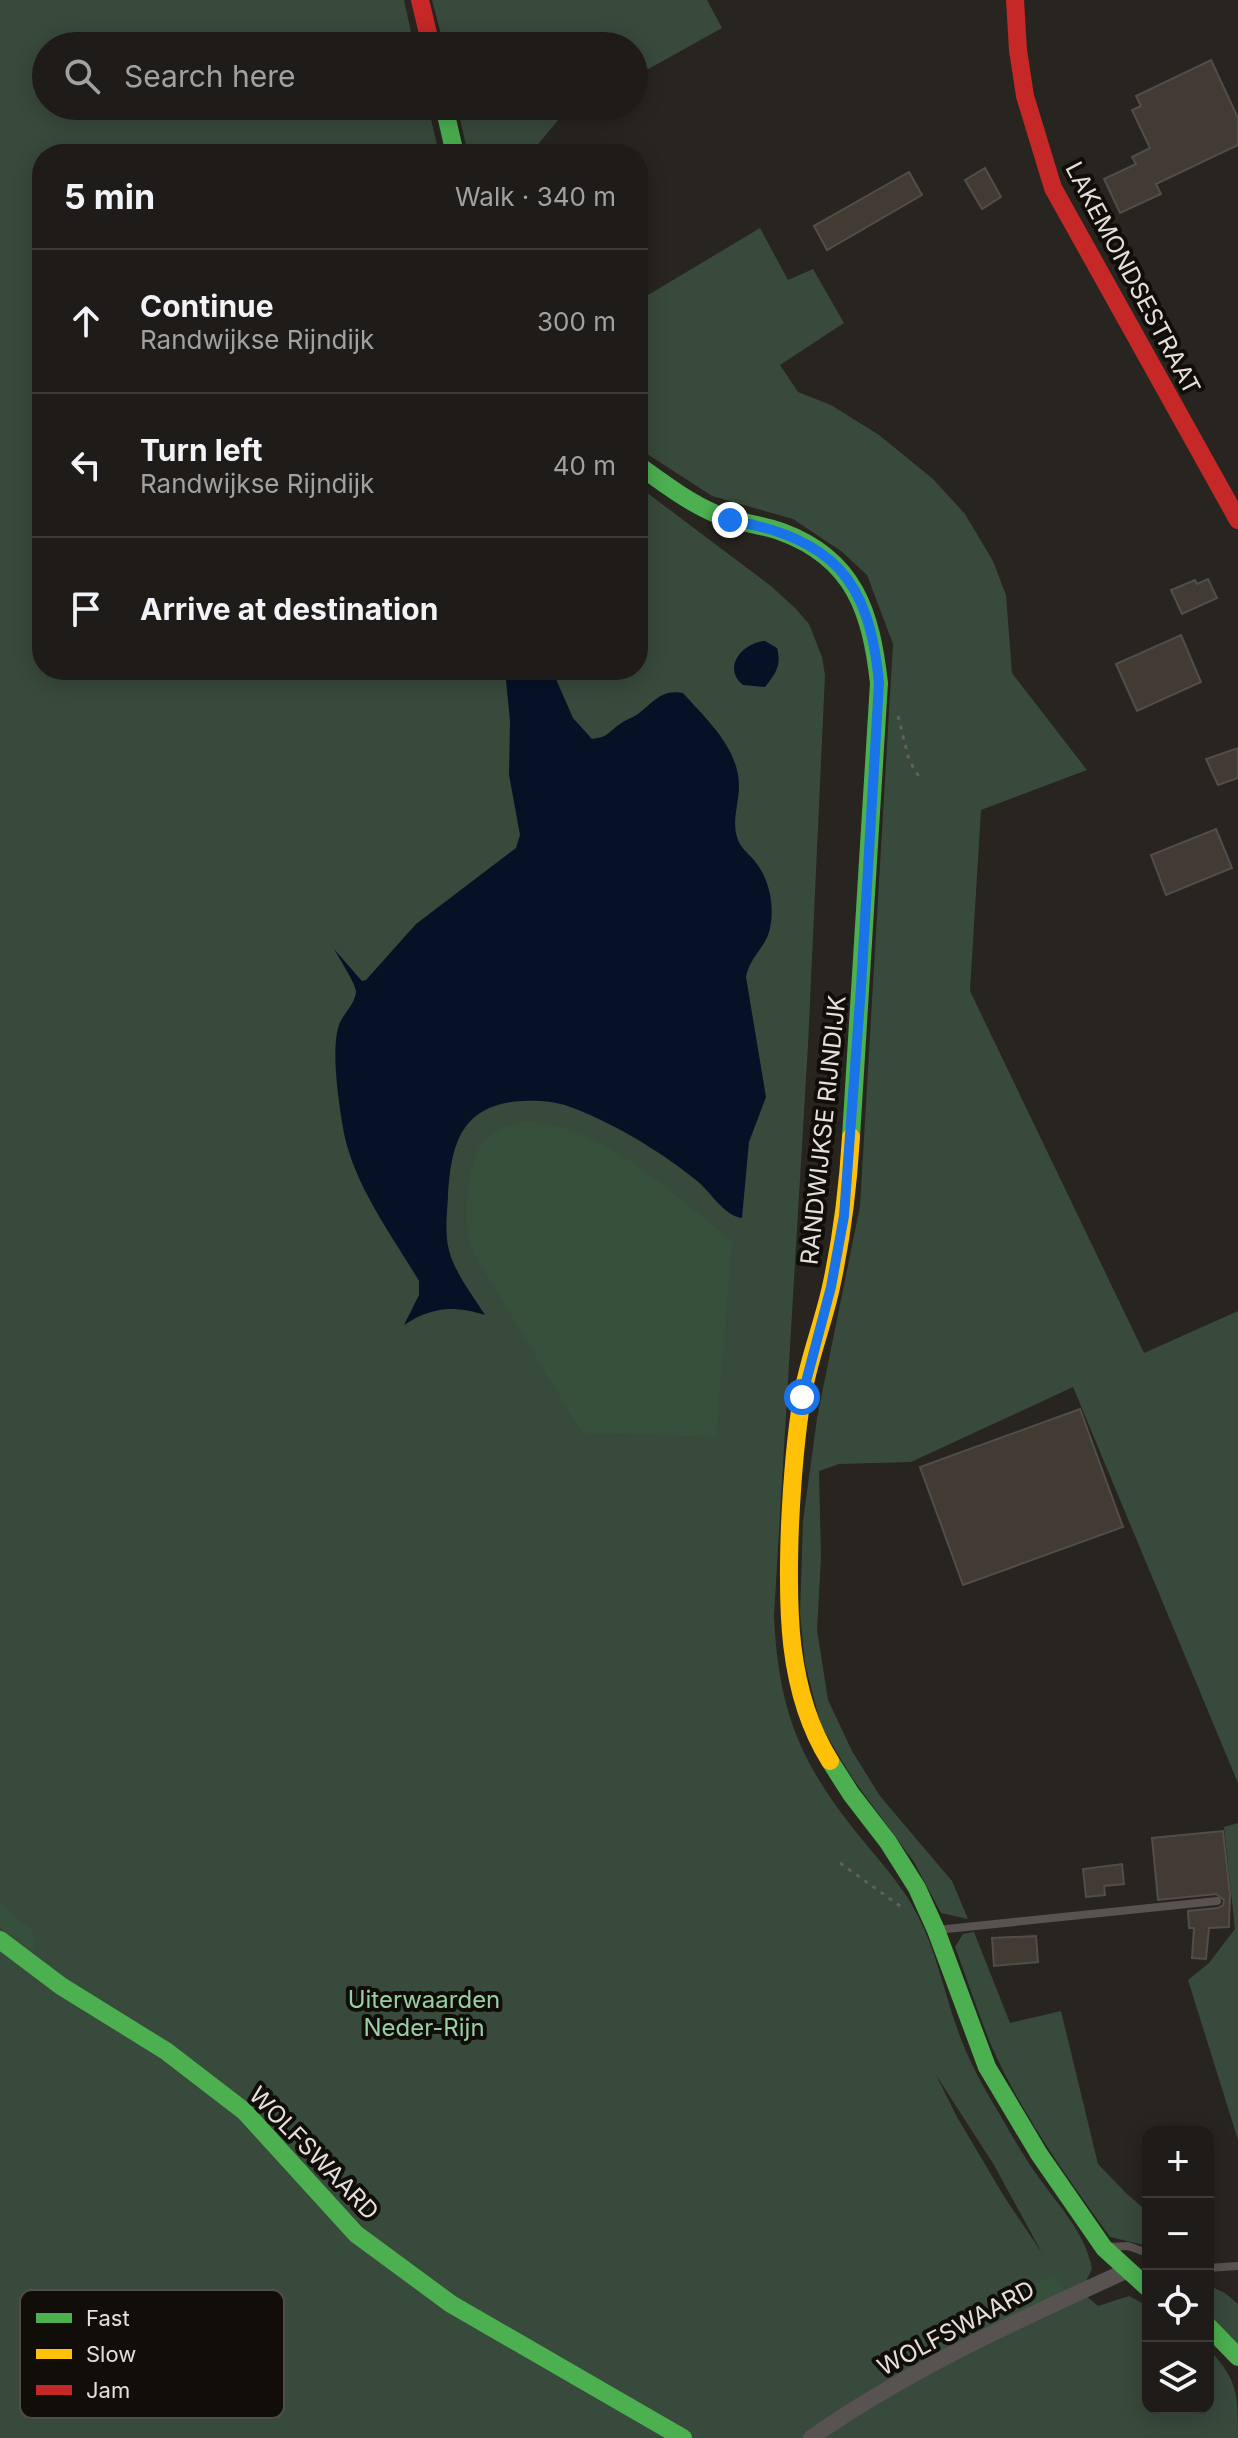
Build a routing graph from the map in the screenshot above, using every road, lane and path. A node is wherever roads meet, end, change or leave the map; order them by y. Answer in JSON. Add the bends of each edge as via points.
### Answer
{"nodes":[{"id":1,"x":420,"y":0,"type":"edge"},
{"id":2,"x":1015,"y":0,"type":"edge"},
{"id":3,"x":428,"y":32,"type":"edge"},
{"id":4,"x":447,"y":120,"type":"edge"},
{"id":5,"x":453,"y":144,"type":"edge"},
{"id":6,"x":648,"y":472,"type":"edge"},
{"id":7,"x":1238,"y":520,"type":"edge"},
{"id":8,"x":896,"y":710,"type":"dead end"},
{"id":9,"x":919,"y":777,"type":"dead end"},
{"id":10,"x":840,"y":1863,"type":"dead end"},
{"id":11,"x":1217,"y":1901,"type":"dead end"},
{"id":12,"x":908,"y":1912,"type":"dead end"},
{"id":13,"x":936,"y":1930,"type":"junction"},
{"id":14,"x":0,"y":1940,"type":"edge"},
{"id":15,"x":1104,"y":2248,"type":"junction"},
{"id":16,"x":1142,"y":2251,"type":"edge"},
{"id":17,"x":1238,"y":2266,"type":"edge"},
{"id":18,"x":1214,"y":2268,"type":"edge"},
{"id":19,"x":1128,"y":2270,"type":"junction"},
{"id":20,"x":1142,"y":2283,"type":"edge"},
{"id":21,"x":1214,"y":2332,"type":"edge"},
{"id":22,"x":1238,"y":2357,"type":"edge"},
{"id":23,"x":683,"y":2438,"type":"edge"},
{"id":24,"x":811,"y":2438,"type":"edge"}],
"edges":[{"from":1,"to":3,"type":"street"},
{"from":2,"to":7,"type":"street","name":"LAKEMONDSESTRAAT","via":[[1022,89],[1053,188]]},
{"from":4,"to":5,"type":"street"},
{"from":6,"to":13,"type":"street","name":"RANDWIJKSE RIJNDIJK","via":[[690,503],[811,545],[840,570],[864,605],[875,648],[879,683],[850,1150],[831,1287],[802,1397],[792,1489],[791,1644],[803,1702],[825,1753],[917,1888]]},
{"from":8,"to":9,"type":"path"},
{"from":10,"to":12,"type":"path"},
{"from":11,"to":13,"type":"lane"},
{"from":13,"to":15,"type":"street","name":"RANDWIJKSE RIJNDIJK","via":[[987,2067]]},
{"from":14,"to":23,"type":"street","name":"WOLFSWAARD","via":[[61,1986],[166,2051],[244,2111],[356,2234],[451,2304]]},
{"from":15,"to":16,"type":"lane"},
{"from":15,"to":19,"type":"street","name":"RANDWIJKSE RIJNDIJK"},
{"from":17,"to":18,"type":"lane"},
{"from":19,"to":20,"type":"street","name":"RANDWIJKSE RIJNDIJK"},
{"from":19,"to":24,"type":"street","name":"WOLFSWAARD","via":[[989,2334]]},
{"from":21,"to":22,"type":"street"}]}
